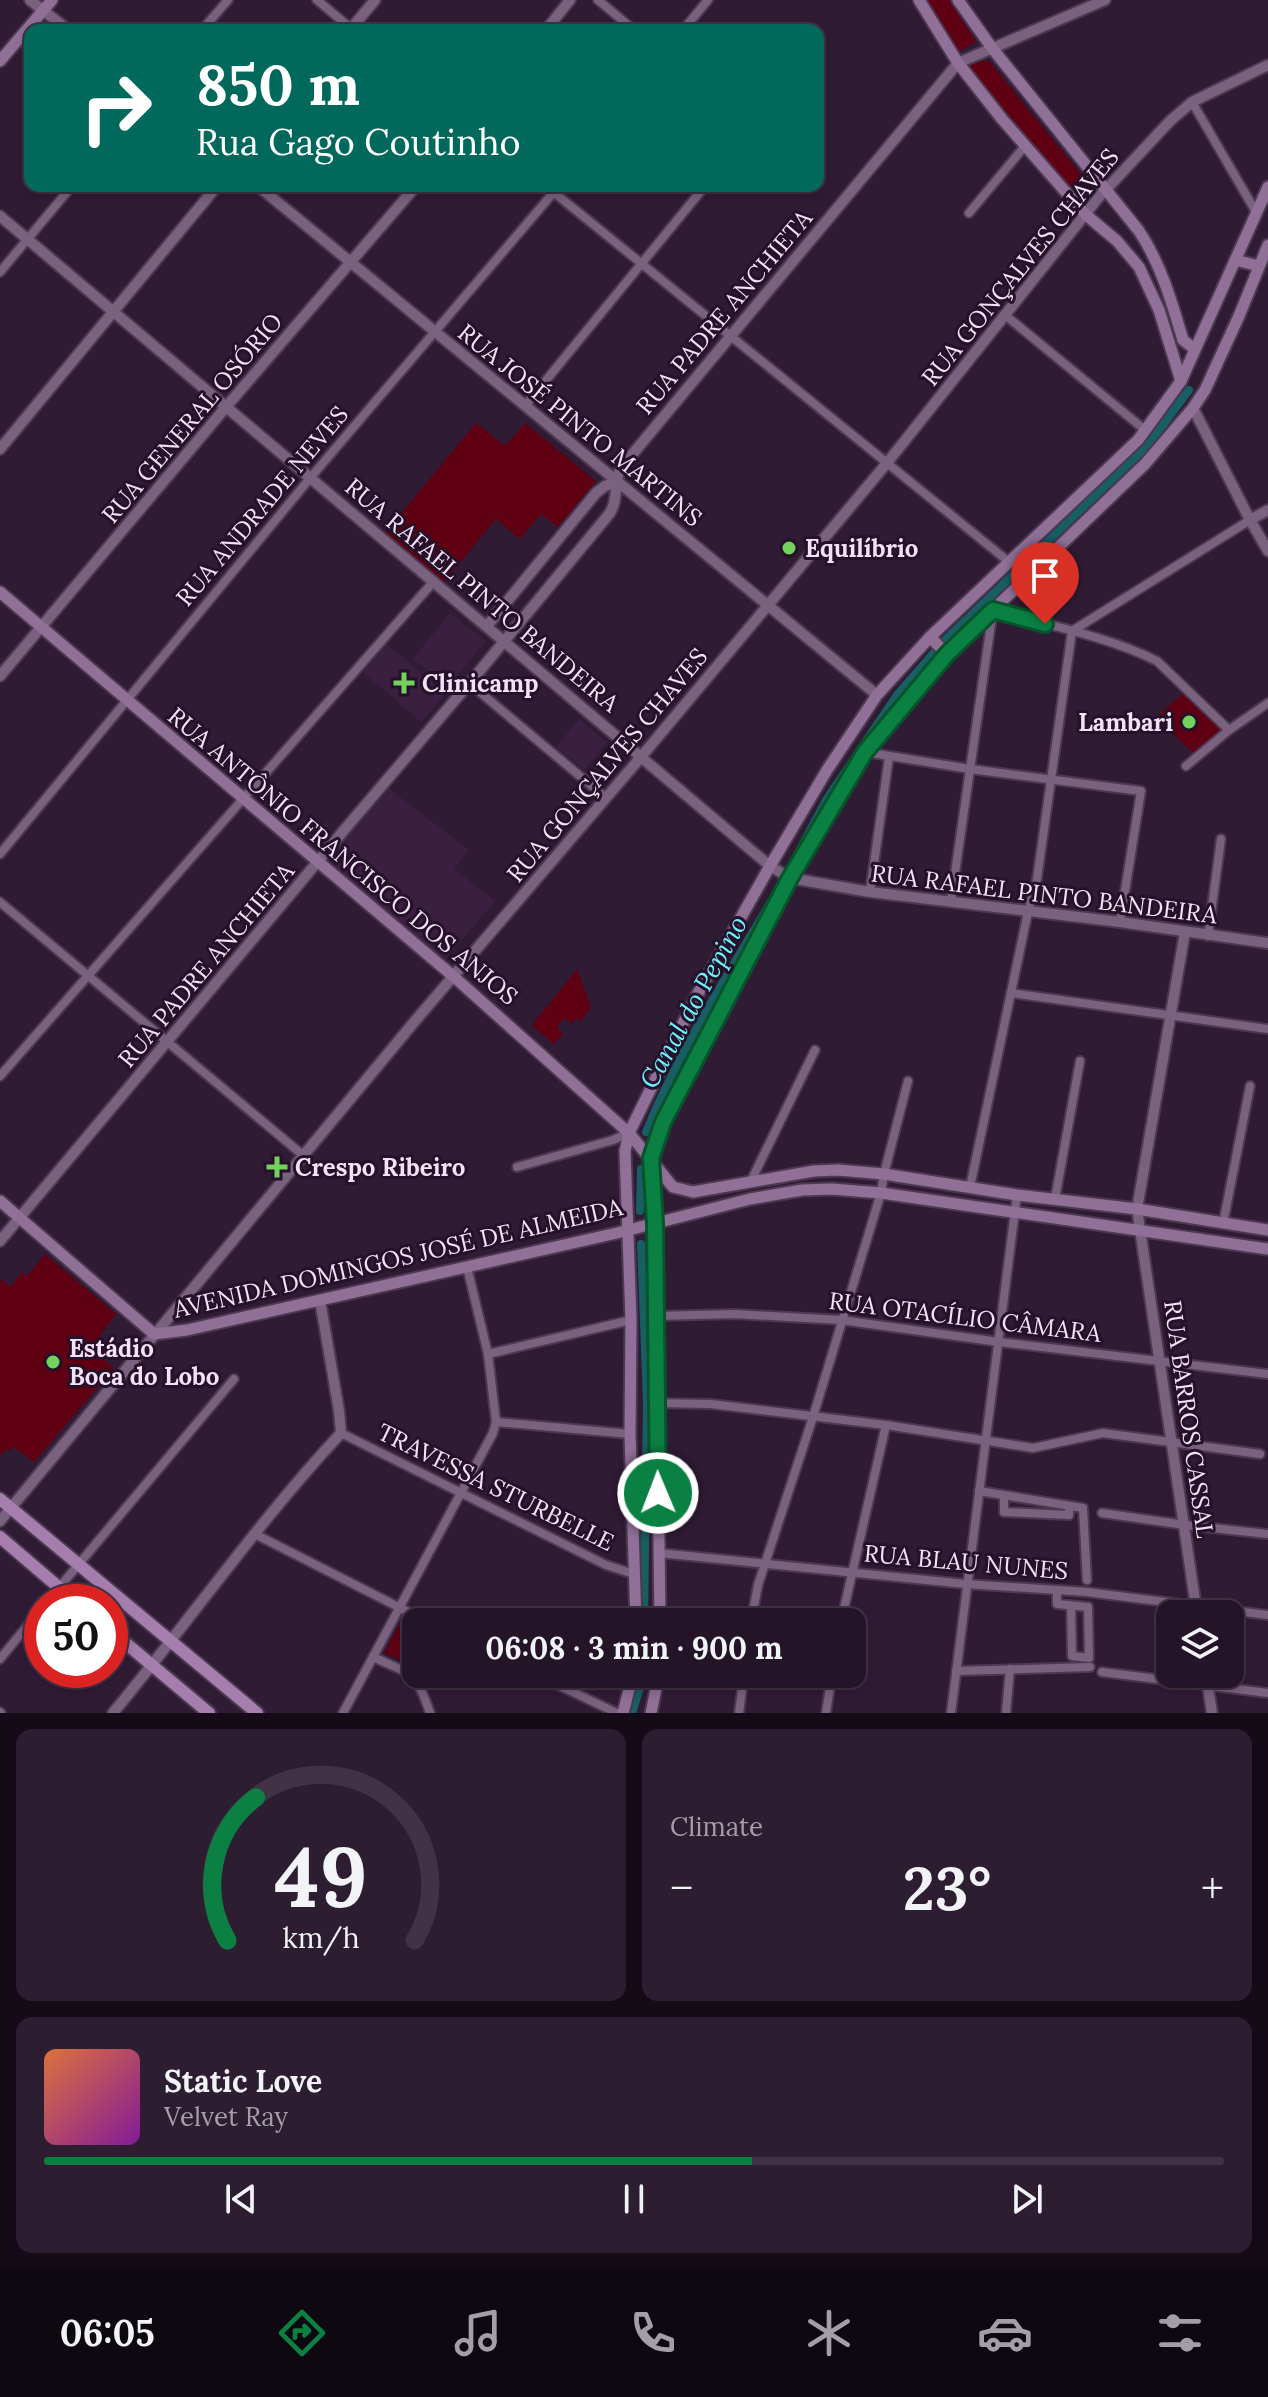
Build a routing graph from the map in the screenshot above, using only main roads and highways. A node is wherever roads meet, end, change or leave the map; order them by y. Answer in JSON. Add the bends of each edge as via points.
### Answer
{"nodes":[{"id":1,"x":919,"y":0,"type":"edge"},
{"id":2,"x":958,"y":0,"type":"edge"},
{"id":3,"x":47,"y":5,"type":"edge"},
{"id":4,"x":31,"y":24,"type":"edge"},
{"id":5,"x":24,"y":32,"type":"edge"},
{"id":6,"x":0,"y":61,"type":"edge"},
{"id":7,"x":1268,"y":187,"type":"edge"},
{"id":8,"x":1268,"y":245,"type":"edge"},
{"id":9,"x":1235,"y":260,"type":"junction"},
{"id":10,"x":1264,"y":265,"type":"edge"},
{"id":11,"x":1196,"y":346,"type":"junction"},
{"id":12,"x":1181,"y":381,"type":"junction"},
{"id":13,"x":1138,"y":455,"type":"junction"},
{"id":14,"x":0,"y":592,"type":"edge"},
{"id":15,"x":932,"y":638,"type":"junction"},
{"id":16,"x":945,"y":652,"type":"junction"},
{"id":17,"x":629,"y":1133,"type":"junction"},
{"id":18,"x":651,"y":1158,"type":"junction"},
{"id":19,"x":0,"y":1201,"type":"edge"},
{"id":20,"x":655,"y":1223,"type":"junction"},
{"id":21,"x":1268,"y":1230,"type":"edge"},
{"id":22,"x":627,"y":1231,"type":"junction"},
{"id":23,"x":1268,"y":1249,"type":"edge"},
{"id":24,"x":0,"y":1499,"type":"edge"},
{"id":25,"x":0,"y":1537,"type":"edge"},
{"id":26,"x":55,"y":1584,"type":"edge"},
{"id":27,"x":635,"y":1608,"type":"edge"},
{"id":28,"x":660,"y":1608,"type":"edge"},
{"id":29,"x":128,"y":1645,"type":"edge"},
{"id":30,"x":628,"y":1688,"type":"edge"},
{"id":31,"x":656,"y":1688,"type":"edge"},
{"id":32,"x":209,"y":1713,"type":"edge"},
{"id":33,"x":257,"y":1713,"type":"edge"},
{"id":34,"x":620,"y":1713,"type":"edge"},
{"id":35,"x":651,"y":1713,"type":"edge"}],
"edges":[{"from":1,"to":12,"type":"main road","via":[[958,63],[1025,146],[1139,267]]},
{"from":2,"to":11,"type":"main road","via":[[1151,250],[1183,340]]},
{"from":3,"to":4,"type":"main road"},
{"from":5,"to":6,"type":"main road"},
{"from":7,"to":9,"type":"main road"},
{"from":8,"to":10,"type":"main road"},
{"from":9,"to":10,"type":"main road"},
{"from":9,"to":11,"type":"main road"},
{"from":10,"to":13,"type":"main road","via":[[1193,408]]},
{"from":11,"to":12,"type":"main road"},
{"from":12,"to":13,"type":"main road","via":[[1145,430]]},
{"from":13,"to":15,"type":"main road","via":[[1009,562]]},
{"from":13,"to":16,"type":"main road","via":[[993,610]]},
{"from":14,"to":17,"type":"main road","name":"RUA ANTÔNIO FRANCISCO DOS ANJOS","via":[[453,976]]},
{"from":15,"to":16,"type":"main road"},
{"from":15,"to":17,"type":"main road","via":[[877,695],[827,770],[696,997]]},
{"from":16,"to":18,"type":"main road","via":[[865,752],[790,878],[663,1122]]},
{"from":17,"to":18,"type":"main road","name":"RUA ANTÔNIO FRANCISCO DOS ANJOS"},
{"from":17,"to":22,"type":"main road"},
{"from":18,"to":20,"type":"main road"},
{"from":18,"to":21,"type":"main road","via":[[662,1176],[682,1191],[838,1170]]},
{"from":19,"to":22,"type":"main road","name":"AVENIDA DOMINGOS JOSÉ DE ALMEIDA","via":[[154,1334]]},
{"from":20,"to":22,"type":"main road","name":"AVENIDA DOMINGOS JOSÉ DE ALMEIDA"},
{"from":20,"to":23,"type":"main road","name":"AVENIDA DOMINGOS JOSÉ DE ALMEIDA","via":[[750,1199],[832,1189]]},
{"from":20,"to":28,"type":"main road"},
{"from":22,"to":27,"type":"main road"},
{"from":24,"to":33,"type":"main road"},
{"from":25,"to":26,"type":"main road"},
{"from":29,"to":32,"type":"main road"},
{"from":30,"to":34,"type":"main road"},
{"from":31,"to":35,"type":"main road"}]}
